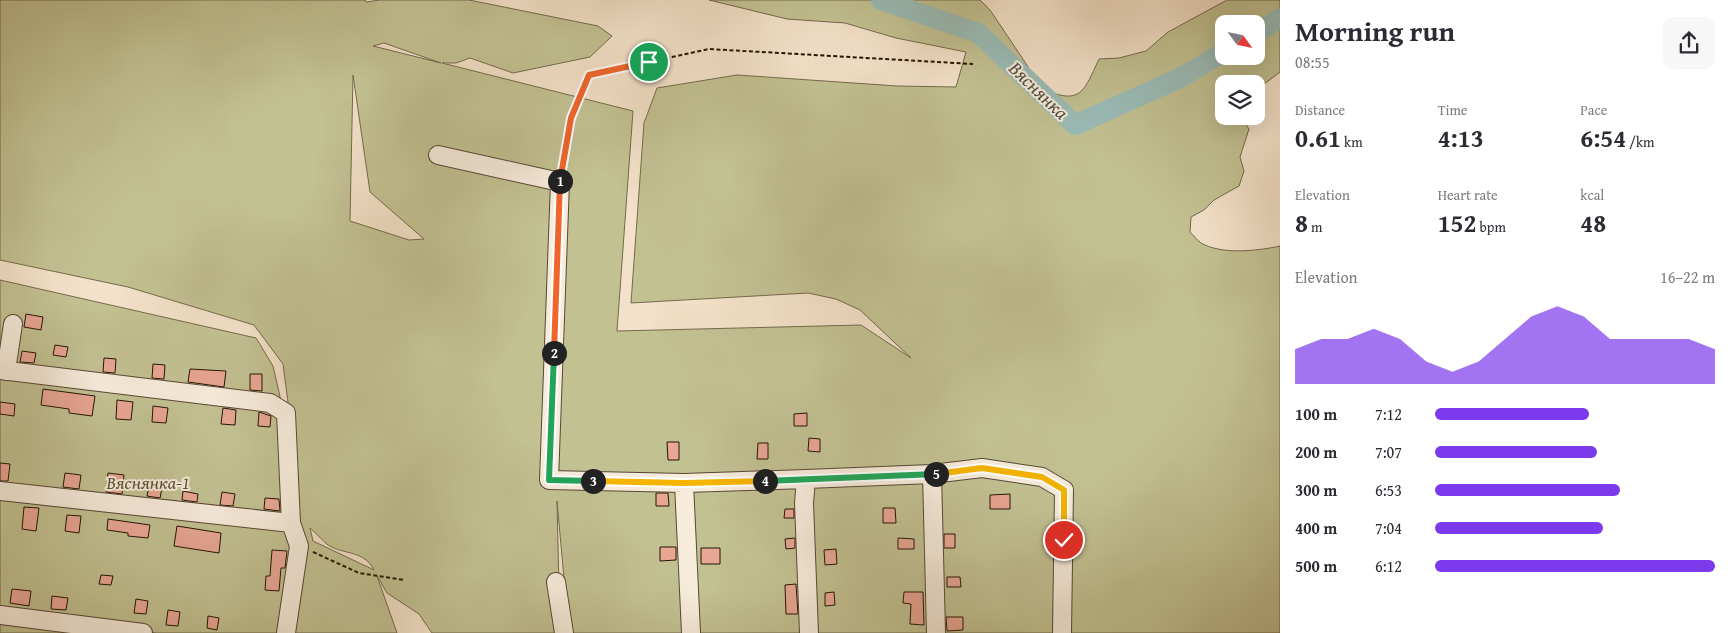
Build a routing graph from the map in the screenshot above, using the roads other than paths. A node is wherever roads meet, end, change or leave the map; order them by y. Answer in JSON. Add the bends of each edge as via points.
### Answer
{"nodes":[{"id":1,"x":438,"y":155,"type":"dead end"},
{"id":2,"x":13,"y":324,"type":"dead end"},
{"id":3,"x":3,"y":370,"type":"edge"},
{"id":4,"x":932,"y":474,"type":"junction"},
{"id":5,"x":806,"y":479,"type":"junction"},
{"id":6,"x":684,"y":483,"type":"junction"},
{"id":7,"x":0,"y":491,"type":"edge"},
{"id":8,"x":290,"y":524,"type":"junction"},
{"id":9,"x":556,"y":582,"type":"dead end"},
{"id":10,"x":0,"y":615,"type":"edge"},
{"id":11,"x":143,"y":633,"type":"edge"},
{"id":12,"x":286,"y":633,"type":"edge"},
{"id":13,"x":564,"y":633,"type":"edge"},
{"id":14,"x":691,"y":633,"type":"edge"},
{"id":15,"x":809,"y":633,"type":"edge"},
{"id":16,"x":936,"y":633,"type":"edge"},
{"id":17,"x":1062,"y":633,"type":"edge"}],
"edges":[{"from":1,"to":6,"type":"lane","via":[[560,182],[549,480]]},
{"from":2,"to":3,"type":"lane"},
{"from":3,"to":8,"type":"lane","via":[[270,403],[286,413]]},
{"from":4,"to":5,"type":"lane"},
{"from":4,"to":16,"type":"lane"},
{"from":4,"to":17,"type":"lane","via":[[982,468],[1042,477],[1064,490]]},
{"from":5,"to":6,"type":"lane"},
{"from":5,"to":15,"type":"lane"},
{"from":6,"to":14,"type":"lane"},
{"from":7,"to":8,"type":"lane"},
{"from":8,"to":12,"type":"lane","via":[[300,546]]},
{"from":9,"to":13,"type":"lane"},
{"from":10,"to":11,"type":"lane"}]}
